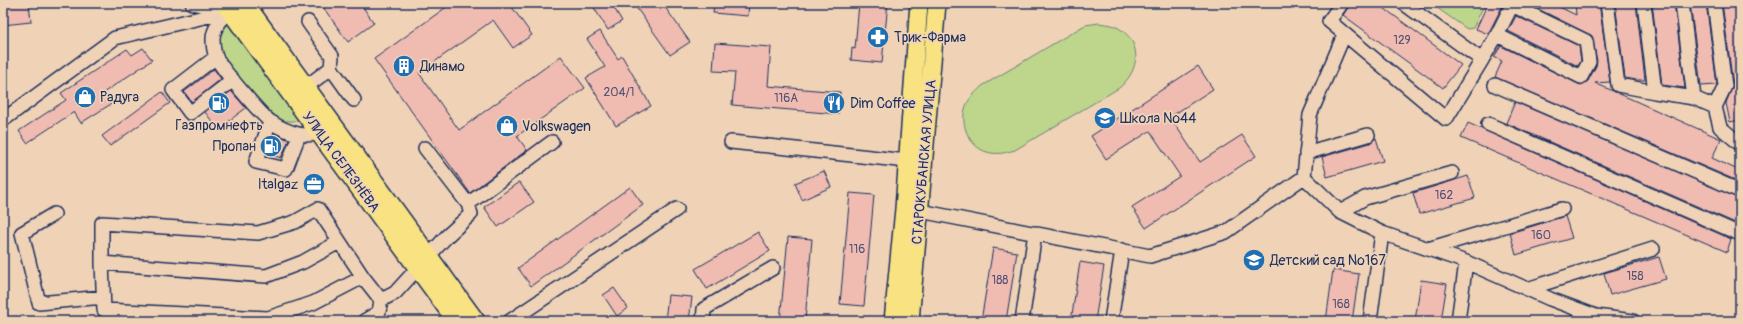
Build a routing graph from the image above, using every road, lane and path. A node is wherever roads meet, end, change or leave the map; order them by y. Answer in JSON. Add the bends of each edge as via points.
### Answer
{"nodes":[{"id":1,"x":192,"y":3,"type":"edge"},
{"id":2,"x":919,"y":3,"type":"edge"},
{"id":3,"x":937,"y":3,"type":"edge"},
{"id":4,"x":1342,"y":3,"type":"edge"},
{"id":5,"x":1403,"y":3,"type":"edge"},
{"id":6,"x":1607,"y":3,"type":"edge"},
{"id":7,"x":1644,"y":3,"type":"edge"},
{"id":8,"x":1682,"y":3,"type":"edge"},
{"id":9,"x":1714,"y":3,"type":"edge"},
{"id":10,"x":1513,"y":4,"type":"edge"},
{"id":11,"x":238,"y":5,"type":"edge"},
{"id":12,"x":308,"y":22,"type":"dead end"},
{"id":13,"x":1344,"y":35,"type":"junction"},
{"id":14,"x":1497,"y":35,"type":"junction"},
{"id":15,"x":216,"y":57,"type":"junction"},
{"id":16,"x":1482,"y":60,"type":"junction"},
{"id":17,"x":331,"y":68,"type":"junction"},
{"id":18,"x":233,"y":80,"type":"junction"},
{"id":19,"x":1495,"y":85,"type":"dead end"},
{"id":20,"x":307,"y":86,"type":"junction"},
{"id":21,"x":1655,"y":92,"type":"junction"},
{"id":22,"x":1694,"y":98,"type":"junction"},
{"id":23,"x":354,"y":100,"type":"dead end"},
{"id":24,"x":1715,"y":107,"type":"junction"},
{"id":25,"x":3,"y":120,"type":"edge"},
{"id":26,"x":270,"y":122,"type":"junction"},
{"id":27,"x":1488,"y":124,"type":"dead end"},
{"id":28,"x":326,"y":128,"type":"junction"},
{"id":29,"x":299,"y":135,"type":"junction"},
{"id":30,"x":1368,"y":135,"type":"dead end"},
{"id":31,"x":552,"y":142,"type":"dead end"},
{"id":32,"x":731,"y":142,"type":"dead end"},
{"id":33,"x":1740,"y":144,"type":"edge"},
{"id":34,"x":425,"y":148,"type":"dead end"},
{"id":35,"x":1306,"y":153,"type":"junction"},
{"id":36,"x":907,"y":161,"type":"junction"},
{"id":37,"x":1452,"y":173,"type":"dead end"},
{"id":38,"x":1304,"y":177,"type":"junction"},
{"id":39,"x":1740,"y":191,"type":"edge"},
{"id":40,"x":468,"y":204,"type":"junction"},
{"id":41,"x":677,"y":209,"type":"dead end"},
{"id":42,"x":1562,"y":209,"type":"dead end"},
{"id":43,"x":912,"y":210,"type":"junction"},
{"id":44,"x":1340,"y":212,"type":"junction"},
{"id":45,"x":54,"y":214,"type":"dead end"},
{"id":46,"x":1035,"y":233,"type":"junction"},
{"id":47,"x":1382,"y":233,"type":"junction"},
{"id":48,"x":1740,"y":234,"type":"edge"},
{"id":49,"x":339,"y":242,"type":"junction"},
{"id":50,"x":1428,"y":249,"type":"junction"},
{"id":51,"x":1653,"y":249,"type":"dead end"},
{"id":52,"x":1122,"y":250,"type":"junction"},
{"id":53,"x":423,"y":262,"type":"junction"},
{"id":54,"x":1466,"y":262,"type":"junction"},
{"id":55,"x":102,"y":263,"type":"junction"},
{"id":56,"x":773,"y":268,"type":"dead end"},
{"id":57,"x":363,"y":278,"type":"junction"},
{"id":58,"x":1527,"y":289,"type":"junction"},
{"id":59,"x":381,"y":300,"type":"junction"},
{"id":60,"x":104,"y":310,"type":"edge"},
{"id":61,"x":515,"y":320,"type":"edge"},
{"id":62,"x":364,"y":321,"type":"edge"},
{"id":63,"x":456,"y":321,"type":"edge"},
{"id":64,"x":476,"y":321,"type":"edge"},
{"id":65,"x":703,"y":321,"type":"edge"},
{"id":66,"x":894,"y":321,"type":"edge"},
{"id":67,"x":910,"y":321,"type":"edge"},
{"id":68,"x":1022,"y":321,"type":"edge"},
{"id":69,"x":1111,"y":321,"type":"edge"},
{"id":70,"x":1370,"y":321,"type":"edge"},
{"id":71,"x":1458,"y":321,"type":"edge"},
{"id":72,"x":1633,"y":321,"type":"edge"}],
"edges":[{"from":1,"to":11,"type":"lane"},
{"from":2,"to":36,"type":"main road","name":"СТАРОКУБАНСКАЯ УЛИЦА"},
{"from":3,"to":43,"type":"main road","name":"СТАРОКУБАНСКАЯ УЛИЦА"},
{"from":4,"to":13,"type":"lane","via":[[1329,21]]},
{"from":5,"to":16,"type":"lane"},
{"from":6,"to":21,"type":"lane","via":[[1618,85]]},
{"from":7,"to":21,"type":"lane"},
{"from":8,"to":22,"type":"lane"},
{"from":9,"to":24,"type":"lane","via":[[1725,86]]},
{"from":10,"to":14,"type":"lane"},
{"from":10,"to":14,"type":"lane","via":[[1586,41],[1589,62],[1581,76]]},
{"from":11,"to":15,"type":"lane","via":[[217,26],[212,38]]},
{"from":11,"to":20,"type":"main road","name":"УЛИЦА СЕЛЕЗНЁВА"},
{"from":11,"to":25,"type":"lane","via":[[115,38]]},
{"from":11,"to":28,"type":"main road","name":"УЛИЦА СЕЛЕЗНЁВА"},
{"from":12,"to":17,"type":"lane","via":[[332,56]]},
{"from":13,"to":16,"type":"lane","via":[[1446,119]]},
{"from":13,"to":35,"type":"lane","via":[[1310,115]]},
{"from":14,"to":16,"type":"lane"},
{"from":15,"to":18,"type":"lane"},
{"from":15,"to":18,"type":"lane","via":[[172,90],[190,113]]},
{"from":17,"to":20,"type":"lane"},
{"from":17,"to":23,"type":"lane"},
{"from":18,"to":26,"type":"lane"},
{"from":19,"to":39,"type":"lane"},
{"from":20,"to":28,"type":"main road","name":"УЛИЦА СЕЛЕЗНЁВА"},
{"from":21,"to":22,"type":"lane"},
{"from":22,"to":24,"type":"lane"},
{"from":24,"to":33,"type":"lane","via":[[1720,127]]},
{"from":26,"to":29,"type":"lane"},
{"from":26,"to":29,"type":"lane","via":[[256,162],[286,169]]},
{"from":27,"to":48,"type":"lane"},
{"from":28,"to":29,"type":"lane"},
{"from":28,"to":53,"type":"main road","name":"УЛИЦА СЕЛЕЗНЁВА"},
{"from":30,"to":35,"type":"lane"},
{"from":31,"to":40,"type":"lane"},
{"from":32,"to":36,"type":"lane"},
{"from":34,"to":40,"type":"lane"},
{"from":35,"to":38,"type":"lane"},
{"from":36,"to":43,"type":"main road","name":"СТАРОКУБАНСКАЯ УЛИЦА"},
{"from":37,"to":44,"type":"lane","via":[[1365,198]]},
{"from":38,"to":44,"type":"lane"},
{"from":38,"to":52,"type":"lane","via":[[1226,232],[1150,256]]},
{"from":40,"to":53,"type":"lane","via":[[471,214],[446,236]]},
{"from":41,"to":61,"type":"lane"},
{"from":42,"to":50,"type":"lane"},
{"from":43,"to":46,"type":"lane"},
{"from":43,"to":66,"type":"main road","name":"СТАРОКУБАНСКАЯ УЛИЦА"},
{"from":43,"to":67,"type":"main road","name":"СТАРОКУБАНСКАЯ УЛИЦА"},
{"from":44,"to":47,"type":"lane"},
{"from":45,"to":60,"type":"lane","via":[[22,233],[39,303]]},
{"from":46,"to":52,"type":"lane"},
{"from":46,"to":68,"type":"lane"},
{"from":47,"to":50,"type":"lane"},
{"from":47,"to":70,"type":"lane"},
{"from":49,"to":55,"type":"lane","via":[[303,262],[266,276]]},
{"from":49,"to":55,"type":"lane","via":[[318,209],[295,222],[258,233],[102,223]]},
{"from":49,"to":57,"type":"lane"},
{"from":50,"to":54,"type":"lane"},
{"from":51,"to":58,"type":"lane"},
{"from":52,"to":69,"type":"lane"},
{"from":53,"to":59,"type":"lane","via":[[395,293]]},
{"from":53,"to":63,"type":"main road","name":"УЛИЦА СЕЛЕЗНЁВА"},
{"from":53,"to":64,"type":"main road","name":"УЛИЦА СЕЛЕЗНЁВА"},
{"from":54,"to":58,"type":"lane"},
{"from":54,"to":71,"type":"lane"},
{"from":55,"to":60,"type":"lane"},
{"from":56,"to":65,"type":"lane","via":[[704,309]]},
{"from":57,"to":59,"type":"lane"},
{"from":57,"to":60,"type":"lane","via":[[313,303],[268,318]]},
{"from":58,"to":72,"type":"lane","via":[[1596,316]]},
{"from":59,"to":62,"type":"lane","via":[[379,312]]}]}
